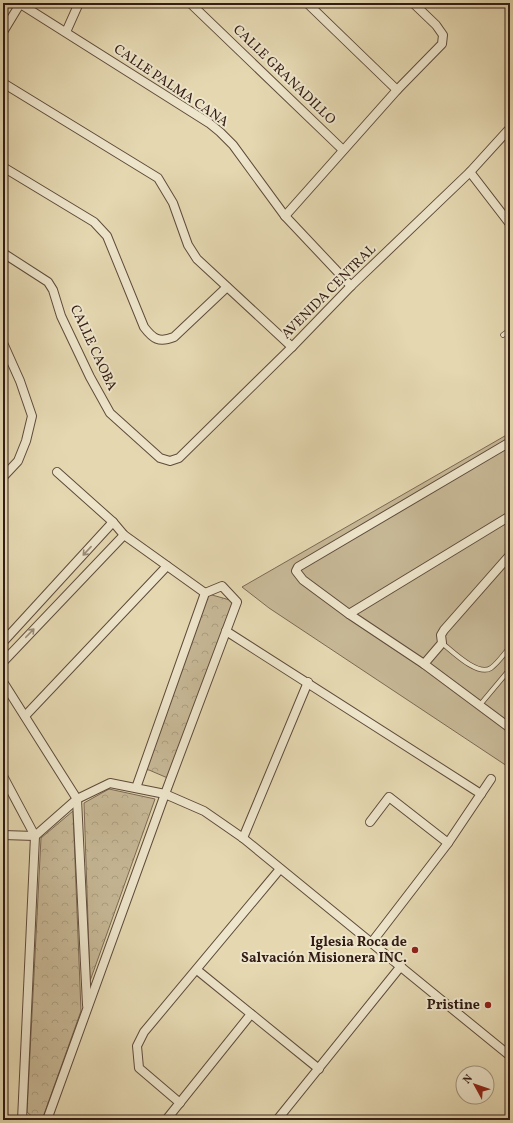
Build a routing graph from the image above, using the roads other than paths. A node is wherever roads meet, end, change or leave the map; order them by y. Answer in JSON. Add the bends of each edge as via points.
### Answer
{"nodes":[{"id":1,"x":19,"y":3,"type":"edge"},
{"id":2,"x":80,"y":3,"type":"edge"},
{"id":3,"x":190,"y":3,"type":"edge"},
{"id":4,"x":307,"y":3,"type":"edge"},
{"id":5,"x":413,"y":3,"type":"edge"},
{"id":6,"x":3,"y":32,"type":"edge"},
{"id":7,"x":66,"y":32,"type":"junction"},
{"id":8,"x":3,"y":83,"type":"edge"},
{"id":9,"x":397,"y":90,"type":"junction"},
{"id":10,"x":510,"y":128,"type":"edge"},
{"id":11,"x":344,"y":150,"type":"junction"},
{"id":12,"x":3,"y":167,"type":"edge"},
{"id":13,"x":470,"y":172,"type":"junction"},
{"id":14,"x":285,"y":216,"type":"junction"},
{"id":15,"x":508,"y":218,"type":"edge"},
{"id":16,"x":3,"y":253,"type":"edge"},
{"id":17,"x":351,"y":286,"type":"junction"},
{"id":18,"x":227,"y":287,"type":"junction"},
{"id":19,"x":510,"y":330,"type":"edge"},
{"id":20,"x":503,"y":335,"type":"dead end"},
{"id":21,"x":3,"y":343,"type":"edge"},
{"id":22,"x":292,"y":347,"type":"junction"},
{"id":23,"x":510,"y":442,"type":"edge"},
{"id":24,"x":160,"y":458,"type":"joint"},
{"id":25,"x":57,"y":472,"type":"dead end"},
{"id":26,"x":3,"y":477,"type":"edge"},
{"id":27,"x":510,"y":516,"type":"edge"},
{"id":28,"x":113,"y":522,"type":"junction"},
{"id":29,"x":124,"y":535,"type":"junction"},
{"id":30,"x":510,"y":555,"type":"edge"},
{"id":31,"x":166,"y":566,"type":"junction"},
{"id":32,"x":205,"y":593,"type":"junction"},
{"id":33,"x":349,"y":614,"type":"junction"},
{"id":34,"x":226,"y":631,"type":"junction"},
{"id":35,"x":3,"y":642,"type":"edge"},
{"id":36,"x":442,"y":643,"type":"junction"},
{"id":37,"x":510,"y":647,"type":"edge"},
{"id":38,"x":3,"y":662,"type":"edge"},
{"id":39,"x":424,"y":664,"type":"junction"},
{"id":40,"x":510,"y":669,"type":"edge"},
{"id":41,"x":3,"y":682,"type":"edge"},
{"id":42,"x":308,"y":682,"type":"junction"},
{"id":43,"x":479,"y":706,"type":"junction"},
{"id":44,"x":24,"y":716,"type":"junction"},
{"id":45,"x":510,"y":728,"type":"edge"},
{"id":46,"x":3,"y":776,"type":"edge"},
{"id":47,"x":491,"y":779,"type":"dead end"},
{"id":48,"x":136,"y":788,"type":"junction"},
{"id":49,"x":164,"y":794,"type":"junction"},
{"id":50,"x":481,"y":794,"type":"junction"},
{"id":51,"x":77,"y":799,"type":"junction"},
{"id":52,"x":370,"y":822,"type":"dead end"},
{"id":53,"x":3,"y":835,"type":"edge"},
{"id":54,"x":35,"y":836,"type":"junction"},
{"id":55,"x":243,"y":838,"type":"junction"},
{"id":56,"x":448,"y":843,"type":"junction"},
{"id":57,"x":280,"y":869,"type":"junction"},
{"id":58,"x":372,"y":942,"type":"junction"},
{"id":59,"x":401,"y":966,"type":"junction"},
{"id":60,"x":197,"y":970,"type":"junction"},
{"id":61,"x":87,"y":1010,"type":"junction"},
{"id":62,"x":251,"y":1014,"type":"junction"},
{"id":63,"x":510,"y":1056,"type":"edge"},
{"id":64,"x":319,"y":1069,"type":"junction"},
{"id":65,"x":180,"y":1102,"type":"junction"},
{"id":66,"x":23,"y":1119,"type":"edge"},
{"id":67,"x":47,"y":1120,"type":"edge"},
{"id":68,"x":166,"y":1120,"type":"edge"},
{"id":69,"x":277,"y":1120,"type":"edge"}],
"edges":[{"from":1,"to":6,"type":"street"},
{"from":1,"to":7,"type":"street","name":"CALLE PALMA CANA"},
{"from":2,"to":7,"type":"street"},
{"from":3,"to":11,"type":"street","name":"CALLE GRANADILLO"},
{"from":4,"to":9,"type":"street"},
{"from":5,"to":9,"type":"street","via":[[436,25],[443,35],[442,44]]},
{"from":7,"to":14,"type":"street","name":"CALLE PALMA CANA","via":[[220,132],[233,145]]},
{"from":8,"to":18,"type":"street","via":[[158,178],[173,203],[188,245],[197,259]]},
{"from":9,"to":11,"type":"street"},
{"from":10,"to":13,"type":"street","name":"AVENIDA CENTRAL"},
{"from":11,"to":14,"type":"street"},
{"from":12,"to":18,"type":"street","via":[[94,222],[102,230],[107,236],[144,328],[152,337],[165,340],[174,337]]},
{"from":13,"to":15,"type":"street"},
{"from":13,"to":17,"type":"street","name":"AVENIDA CENTRAL"},
{"from":14,"to":17,"type":"street","name":"CALLE PALMA CANA"},
{"from":16,"to":24,"type":"street","name":"CALLE CAOBA","via":[[48,282],[61,316],[110,413]]},
{"from":17,"to":22,"type":"street","name":"AVENIDA CENTRAL"},
{"from":18,"to":22,"type":"street"},
{"from":19,"to":20,"type":"lane"},
{"from":21,"to":26,"type":"street","via":[[32,416],[18,461]]},
{"from":22,"to":24,"type":"street","name":"AVENIDA CENTRAL","via":[[179,458],[170,461]]},
{"from":23,"to":33,"type":"street","via":[[298,567],[296,571],[303,580]]},
{"from":25,"to":28,"type":"street"},
{"from":27,"to":33,"type":"street"},
{"from":28,"to":29,"type":"street"},
{"from":28,"to":35,"type":"street","one_way":true},
{"from":29,"to":31,"type":"street"},
{"from":38,"to":29,"type":"street","one_way":true},
{"from":30,"to":36,"type":"street","via":[[444,630],[441,634]]},
{"from":31,"to":32,"type":"street"},
{"from":31,"to":44,"type":"street"},
{"from":32,"to":34,"type":"street","via":[[222,586],[237,602]]},
{"from":32,"to":48,"type":"street"},
{"from":33,"to":39,"type":"street"},
{"from":34,"to":42,"type":"street"},
{"from":34,"to":49,"type":"street"},
{"from":36,"to":37,"type":"lane","via":[[474,668],[482,670],[490,668]]},
{"from":36,"to":39,"type":"street"},
{"from":39,"to":43,"type":"street"},
{"from":40,"to":43,"type":"lane"},
{"from":41,"to":44,"type":"street"},
{"from":42,"to":50,"type":"street"},
{"from":42,"to":55,"type":"street"},
{"from":43,"to":45,"type":"street"},
{"from":44,"to":51,"type":"street"},
{"from":46,"to":54,"type":"street"},
{"from":47,"to":50,"type":"street"},
{"from":48,"to":49,"type":"street"},
{"from":48,"to":51,"type":"street","via":[[110,783]]},
{"from":49,"to":55,"type":"street","via":[[204,811]]},
{"from":49,"to":61,"type":"street"},
{"from":50,"to":56,"type":"street"},
{"from":51,"to":54,"type":"street"},
{"from":51,"to":61,"type":"street"},
{"from":52,"to":56,"type":"street","via":[[389,797]]},
{"from":53,"to":54,"type":"street"},
{"from":54,"to":66,"type":"street"},
{"from":55,"to":57,"type":"street"},
{"from":56,"to":58,"type":"street"},
{"from":57,"to":58,"type":"street"},
{"from":57,"to":60,"type":"street"},
{"from":58,"to":59,"type":"street"},
{"from":59,"to":63,"type":"street"},
{"from":59,"to":64,"type":"street"},
{"from":60,"to":62,"type":"street"},
{"from":60,"to":65,"type":"street","via":[[144,1032],[137,1046],[138,1068]]},
{"from":61,"to":67,"type":"street"},
{"from":62,"to":64,"type":"street"},
{"from":62,"to":65,"type":"street"},
{"from":64,"to":69,"type":"street"},
{"from":65,"to":68,"type":"street"}]}
